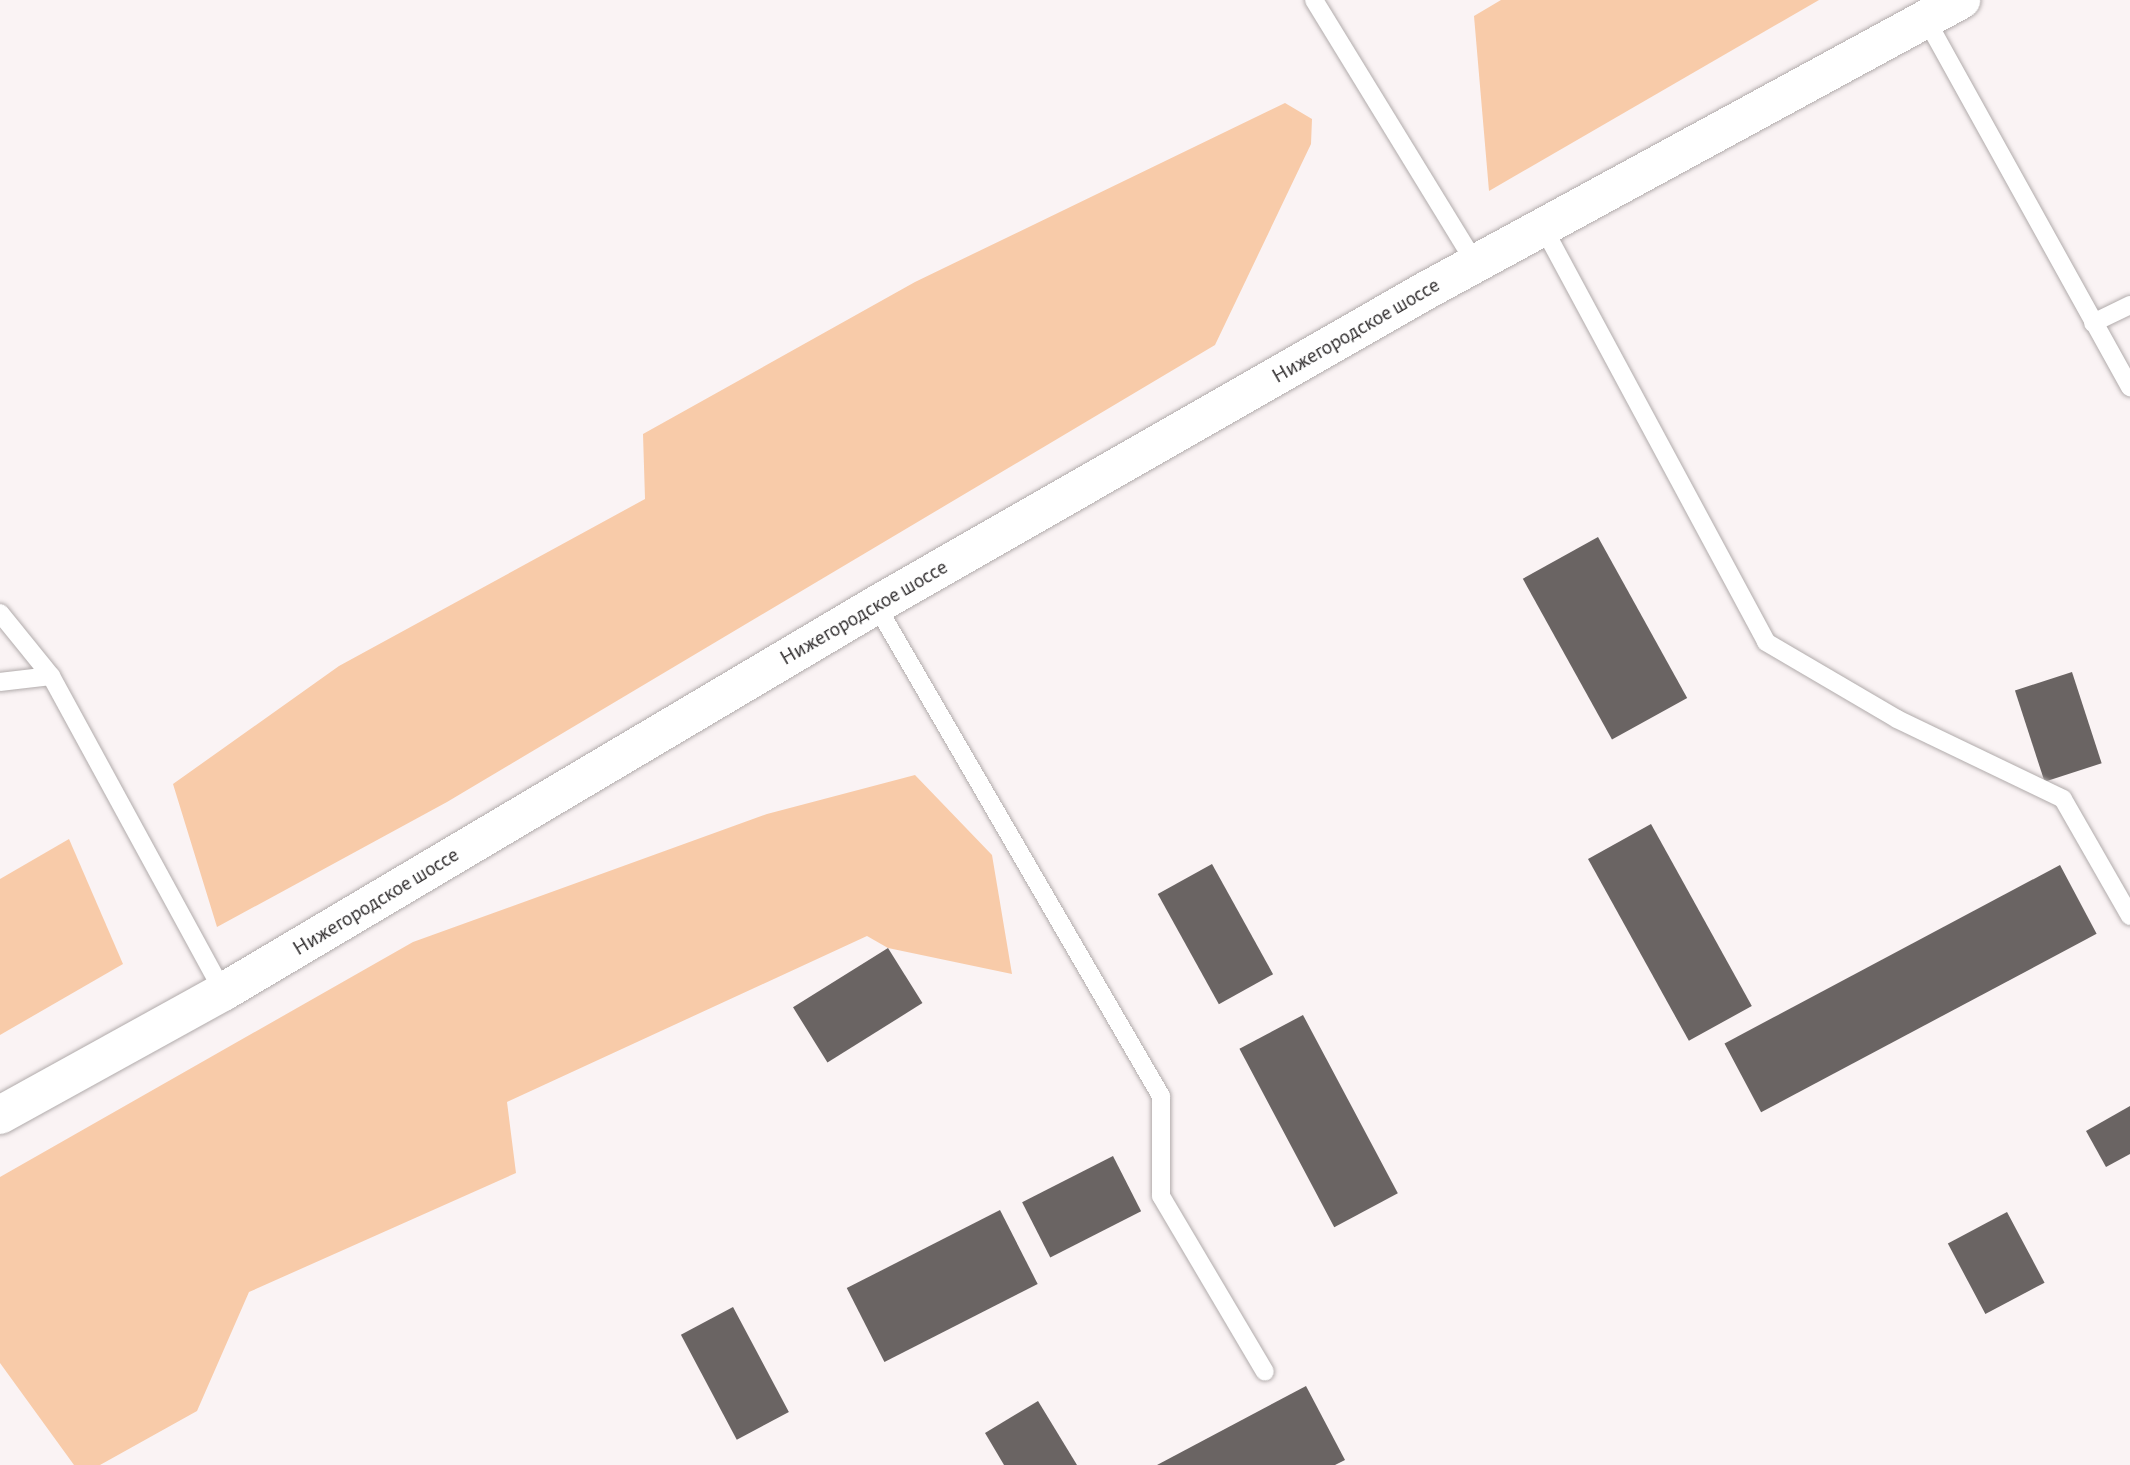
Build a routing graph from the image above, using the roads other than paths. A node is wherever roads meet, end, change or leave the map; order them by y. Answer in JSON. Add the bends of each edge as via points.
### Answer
{"nodes":[{"id":1,"x":1314,"y":0,"type":"edge"},
{"id":2,"x":1961,"y":0,"type":"edge"},
{"id":3,"x":1927,"y":21,"type":"junction"},
{"id":4,"x":1544,"y":229,"type":"junction"},
{"id":5,"x":1475,"y":263,"type":"junction"},
{"id":6,"x":2130,"y":305,"type":"edge"},
{"id":7,"x":2093,"y":323,"type":"junction"},
{"id":8,"x":2130,"y":387,"type":"edge"},
{"id":9,"x":876,"y":606,"type":"junction"},
{"id":10,"x":0,"y":613,"type":"edge"},
{"id":11,"x":51,"y":676,"type":"junction"},
{"id":12,"x":0,"y":682,"type":"edge"},
{"id":13,"x":2130,"y":916,"type":"edge"},
{"id":14,"x":223,"y":992,"type":"junction"},
{"id":15,"x":0,"y":1115,"type":"edge"},
{"id":16,"x":1265,"y":1372,"type":"dead end"}],
"edges":[{"from":1,"to":5,"type":"lane"},
{"from":2,"to":3,"type":"main road","name":"Нижегородское шоссе"},
{"from":3,"to":4,"type":"main road","name":"Нижегородское шоссе"},
{"from":3,"to":7,"type":"lane"},
{"from":4,"to":5,"type":"main road","name":"Нижегородское шоссе"},
{"from":4,"to":13,"type":"lane","via":[[1766,642],[1897,719],[2063,799]]},
{"from":5,"to":9,"type":"main road","name":"Нижегородское шоссе"},
{"from":6,"to":7,"type":"lane"},
{"from":7,"to":8,"type":"lane"},
{"from":9,"to":14,"type":"main road","name":"Нижегородское шоссе"},
{"from":9,"to":16,"type":"lane","via":[[1161,1096],[1161,1196]]},
{"from":10,"to":11,"type":"lane"},
{"from":11,"to":12,"type":"lane"},
{"from":11,"to":14,"type":"lane"},
{"from":14,"to":15,"type":"main road","name":"Нижегородское шоссе"}]}
